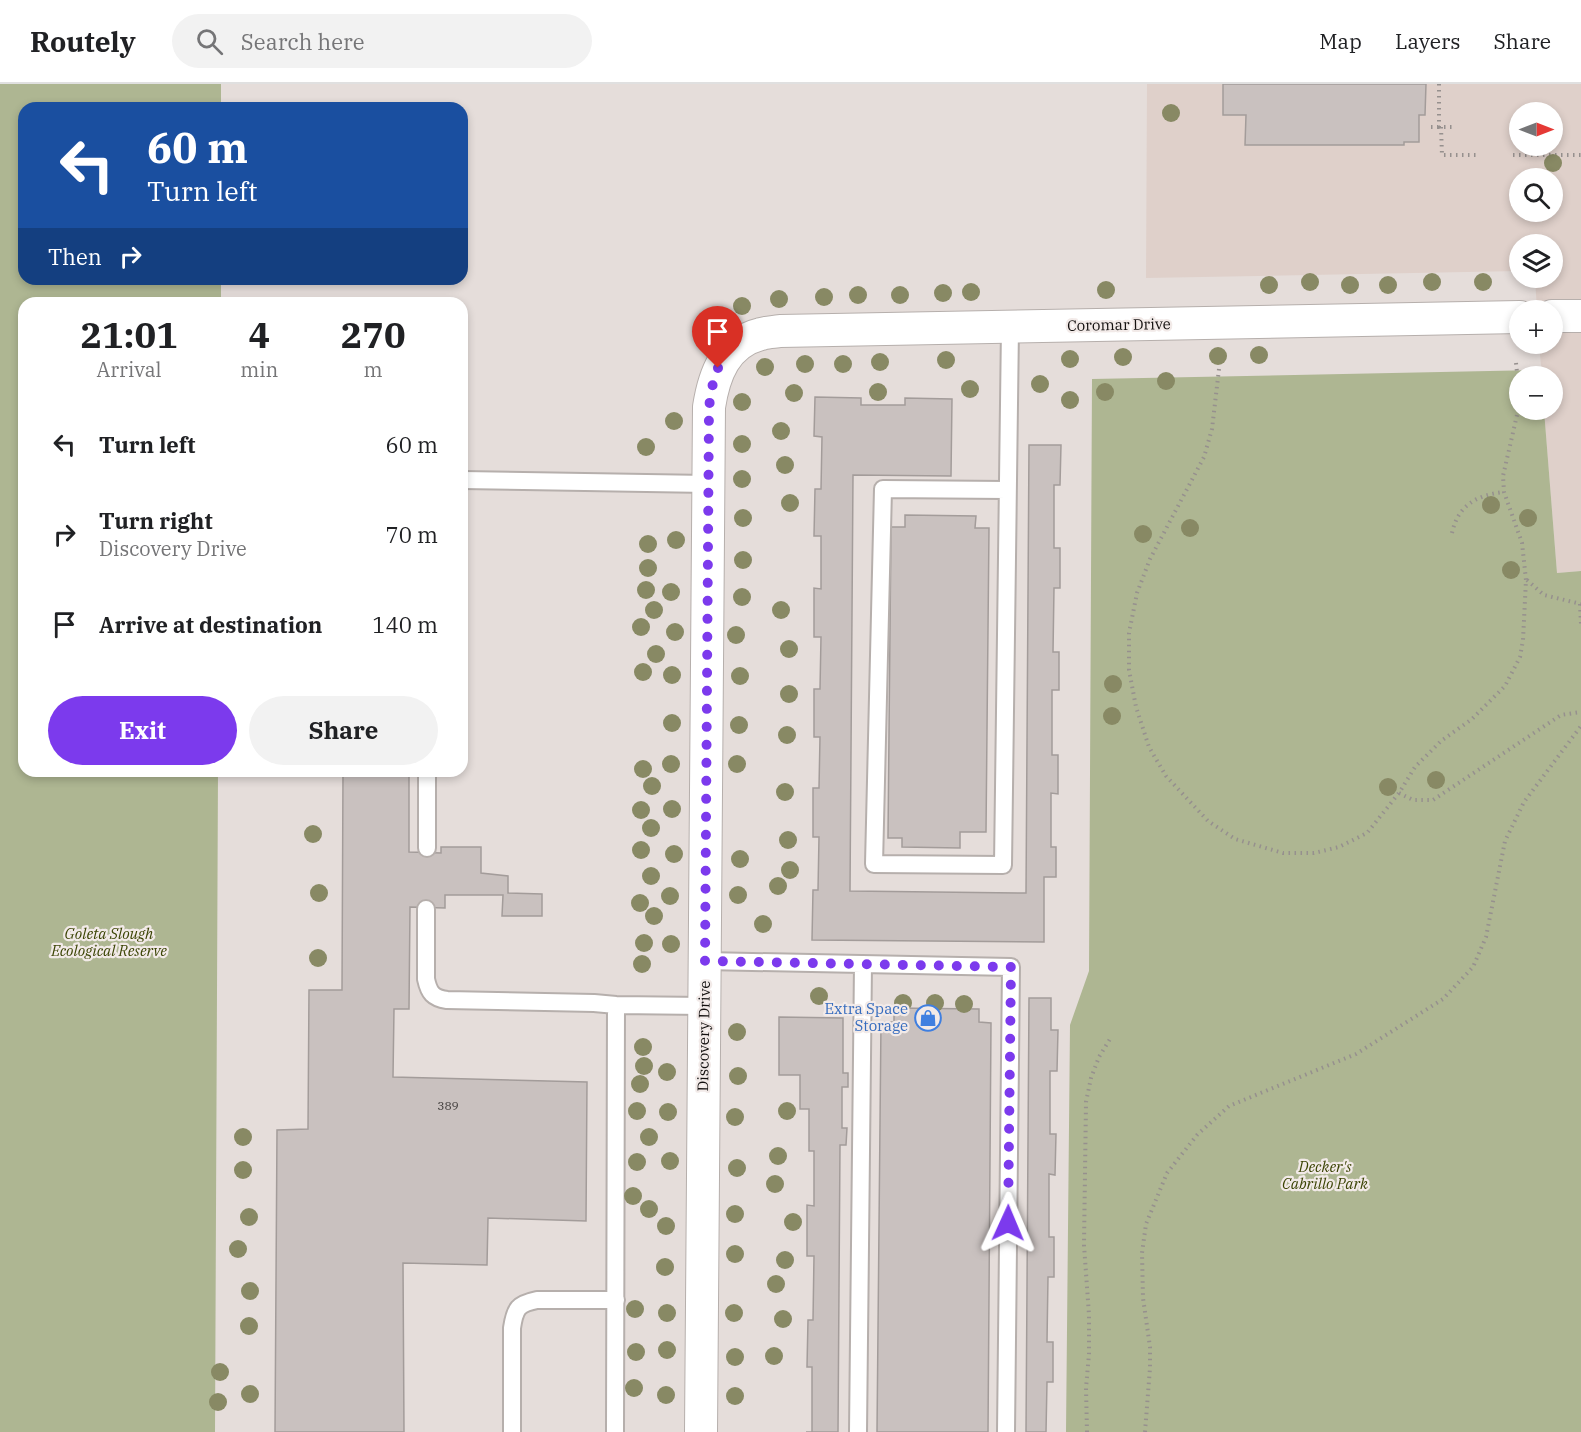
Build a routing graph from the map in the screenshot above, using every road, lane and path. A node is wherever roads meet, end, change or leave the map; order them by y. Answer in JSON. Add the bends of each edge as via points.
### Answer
{"nodes":[{"id":1,"x":1439,"y":84,"type":"edge"},
{"id":2,"x":1431,"y":127,"type":"dead end"},
{"id":3,"x":1440,"y":127,"type":"junction"},
{"id":4,"x":1453,"y":128,"type":"dead end"},
{"id":5,"x":1477,"y":155,"type":"dead end"},
{"id":6,"x":1563,"y":155,"type":"edge"},
{"id":7,"x":1581,"y":155,"type":"edge"},
{"id":8,"x":1563,"y":316,"type":"edge"},
{"id":9,"x":1581,"y":316,"type":"edge"},
{"id":10,"x":1509,"y":317,"type":"edge"},
{"id":11,"x":1010,"y":327,"type":"junction"},
{"id":12,"x":727,"y":357,"type":"joint"},
{"id":13,"x":1516,"y":363,"type":"dead end"},
{"id":14,"x":1516,"y":366,"type":"edge"},
{"id":15,"x":1220,"y":369,"type":"dead end"},
{"id":16,"x":1516,"y":420,"type":"edge"},
{"id":17,"x":468,"y":480,"type":"edge"},
{"id":18,"x":708,"y":484,"type":"junction"},
{"id":19,"x":1007,"y":490,"type":"junction"},
{"id":20,"x":1504,"y":492,"type":"junction"},
{"id":21,"x":1452,"y":533,"type":"dead end"},
{"id":22,"x":1526,"y":580,"type":"junction"},
{"id":23,"x":1581,"y":604,"type":"edge"},
{"id":24,"x":1581,"y":624,"type":"edge"},
{"id":25,"x":1581,"y":712,"type":"edge"},
{"id":26,"x":1581,"y":726,"type":"edge"},
{"id":27,"x":427,"y":777,"type":"edge"},
{"id":28,"x":1399,"y":793,"type":"junction"},
{"id":29,"x":427,"y":848,"type":"dead end"},
{"id":30,"x":426,"y":909,"type":"dead end"},
{"id":31,"x":705,"y":961,"type":"junction"},
{"id":32,"x":863,"y":964,"type":"junction"},
{"id":33,"x":616,"y":1005,"type":"junction"},
{"id":34,"x":704,"y":1006,"type":"junction"},
{"id":35,"x":1110,"y":1040,"type":"dead end"},
{"id":36,"x":616,"y":1300,"type":"junction"},
{"id":37,"x":512,"y":1432,"type":"edge"},
{"id":38,"x":615,"y":1432,"type":"edge"},
{"id":39,"x":701,"y":1432,"type":"edge"},
{"id":40,"x":858,"y":1432,"type":"edge"},
{"id":41,"x":1006,"y":1432,"type":"edge"},
{"id":42,"x":1087,"y":1432,"type":"edge"},
{"id":43,"x":1145,"y":1432,"type":"edge"}],
"edges":[{"from":1,"to":3,"type":"path"},
{"from":2,"to":3,"type":"path"},
{"from":3,"to":4,"type":"path"},
{"from":3,"to":5,"type":"path","via":[[1442,156]]},
{"from":6,"to":7,"type":"path"},
{"from":8,"to":9,"type":"street"},
{"from":10,"to":11,"type":"street","name":"Coromar Drive"},
{"from":11,"to":12,"type":"street","name":"Coromar Drive","via":[[780,331],[742,341]]},
{"from":11,"to":19,"type":"lane"},
{"from":12,"to":18,"type":"street","name":"Discovery Drive","via":[[718,368],[709,407]]},
{"from":13,"to":14,"type":"path"},
{"from":15,"to":28,"type":"path","via":[[1204,457],[1150,559],[1137,593],[1129,633],[1129,670],[1149,747],[1166,776],[1208,821],[1235,839],[1283,853],[1314,853],[1339,847],[1367,833]]},
{"from":16,"to":20,"type":"path","via":[[1503,476]]},
{"from":17,"to":18,"type":"lane"},
{"from":18,"to":31,"type":"street","name":"Discovery Drive"},
{"from":19,"to":19,"type":"lane","via":[[1003,865],[874,864],[883,489]]},
{"from":20,"to":21,"type":"path","via":[[1480,496],[1469,504],[1459,514]]},
{"from":20,"to":22,"type":"path","via":[[1522,543]]},
{"from":22,"to":23,"type":"path","via":[[1544,595]]},
{"from":22,"to":28,"type":"path","via":[[1520,657],[1505,686],[1415,767]]},
{"from":23,"to":24,"type":"path"},
{"from":25,"to":28,"type":"path","via":[[1561,715],[1434,800],[1413,800]]},
{"from":26,"to":43,"type":"path","via":[[1524,802],[1505,841],[1486,937],[1473,967],[1443,999],[1356,1054],[1229,1106],[1197,1135],[1167,1173],[1146,1224],[1142,1253],[1150,1347]]},
{"from":27,"to":29,"type":"lane"},
{"from":30,"to":33,"type":"lane","via":[[426,979],[438,999]]},
{"from":31,"to":32,"type":"lane"},
{"from":31,"to":34,"type":"street","name":"Discovery Drive"},
{"from":32,"to":40,"type":"lane"},
{"from":32,"to":41,"type":"lane","via":[[1011,967]]},
{"from":33,"to":34,"type":"lane"},
{"from":33,"to":36,"type":"lane"},
{"from":34,"to":39,"type":"street","name":"Discovery Drive"},
{"from":35,"to":42,"type":"path","via":[[1099,1057],[1086,1102]]},
{"from":36,"to":37,"type":"lane","via":[[537,1300],[518,1308],[512,1328]]},
{"from":36,"to":38,"type":"lane"}]}
